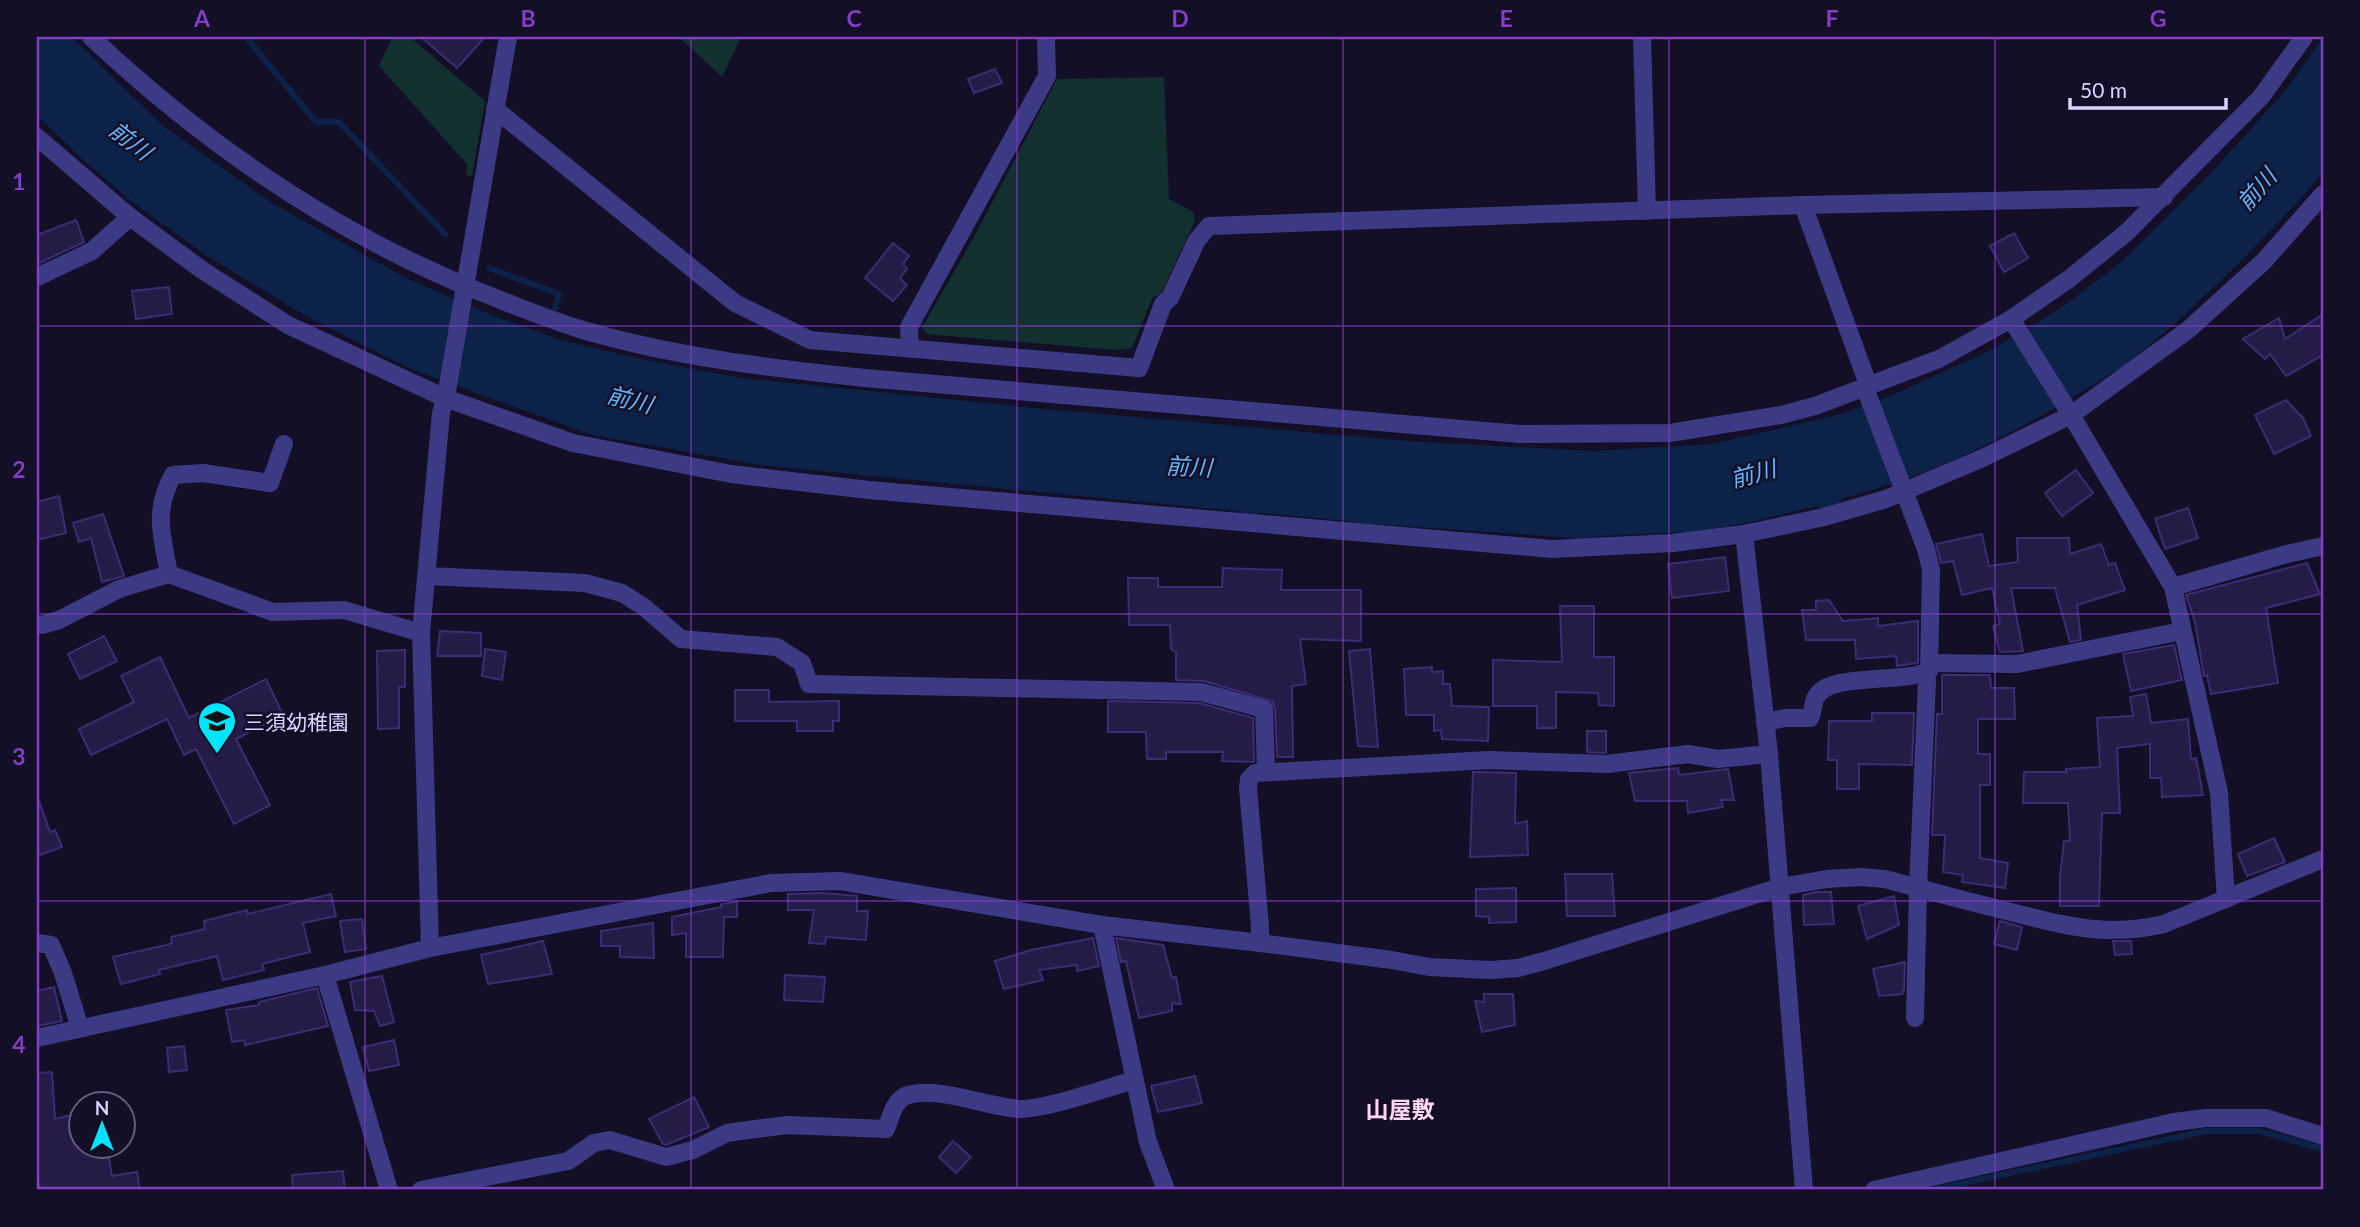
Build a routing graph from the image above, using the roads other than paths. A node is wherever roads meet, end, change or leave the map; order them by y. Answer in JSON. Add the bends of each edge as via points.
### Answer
{"nodes":[{"id":1,"x":91,"y":37,"type":"edge"},
{"id":2,"x":508,"y":37,"type":"edge"},
{"id":3,"x":1046,"y":37,"type":"edge"},
{"id":4,"x":1642,"y":37,"type":"edge"},
{"id":5,"x":2304,"y":37,"type":"edge"},
{"id":6,"x":495,"y":109,"type":"junction"},
{"id":7,"x":37,"y":137,"type":"edge"},
{"id":8,"x":2323,"y":194,"type":"edge"},
{"id":9,"x":2164,"y":197,"type":"junction"},
{"id":10,"x":1803,"y":205,"type":"junction"},
{"id":11,"x":1647,"y":211,"type":"junction"},
{"id":12,"x":130,"y":217,"type":"junction"},
{"id":13,"x":37,"y":277,"type":"edge"},
{"id":14,"x":463,"y":290,"type":"junction"},
{"id":15,"x":2014,"y":323,"type":"junction"},
{"id":16,"x":910,"y":349,"type":"junction"},
{"id":17,"x":1868,"y":390,"type":"junction"},
{"id":18,"x":446,"y":395,"type":"junction"},
{"id":19,"x":2068,"y":409,"type":"junction"},
{"id":20,"x":284,"y":444,"type":"dead end"},
{"id":21,"x":1902,"y":488,"type":"junction"},
{"id":22,"x":1744,"y":534,"type":"junction"},
{"id":23,"x":2323,"y":547,"type":"edge"},
{"id":24,"x":169,"y":574,"type":"junction"},
{"id":25,"x":427,"y":576,"type":"junction"},
{"id":26,"x":2173,"y":587,"type":"junction"},
{"id":27,"x":38,"y":621,"type":"edge"},
{"id":28,"x":2182,"y":631,"type":"junction"},
{"id":29,"x":421,"y":633,"type":"junction"},
{"id":30,"x":1928,"y":668,"type":"junction"},
{"id":31,"x":1765,"y":722,"type":"junction"},
{"id":32,"x":1769,"y":754,"type":"junction"},
{"id":33,"x":1266,"y":771,"type":"junction"},
{"id":34,"x":2323,"y":859,"type":"edge"},
{"id":35,"x":1780,"y":887,"type":"junction"},
{"id":36,"x":1918,"y":888,"type":"junction"},
{"id":37,"x":2226,"y":899,"type":"junction"},
{"id":38,"x":1102,"y":925,"type":"junction"},
{"id":39,"x":37,"y":943,"type":"edge"},
{"id":40,"x":1260,"y":943,"type":"junction"},
{"id":41,"x":430,"y":948,"type":"junction"},
{"id":42,"x":326,"y":975,"type":"junction"},
{"id":43,"x":1915,"y":1018,"type":"dead end"},
{"id":44,"x":80,"y":1028,"type":"junction"},
{"id":45,"x":37,"y":1038,"type":"edge"},
{"id":46,"x":1135,"y":1080,"type":"junction"},
{"id":47,"x":2323,"y":1136,"type":"edge"},
{"id":48,"x":388,"y":1190,"type":"edge"},
{"id":49,"x":421,"y":1190,"type":"edge"},
{"id":50,"x":1166,"y":1190,"type":"edge"},
{"id":51,"x":1804,"y":1190,"type":"edge"},
{"id":52,"x":1874,"y":1190,"type":"edge"}],
"edges":[{"from":1,"to":14,"type":"street","via":[[143,86],[286,193]]},
{"from":2,"to":6,"type":"street"},
{"from":3,"to":16,"type":"street","via":[[1047,76],[909,327]]},
{"from":4,"to":11,"type":"street"},
{"from":5,"to":9,"type":"street","via":[[2261,97]]},
{"from":6,"to":14,"type":"street"},
{"from":6,"to":16,"type":"street","via":[[735,303],[810,340]]},
{"from":7,"to":12,"type":"street"},
{"from":8,"to":19,"type":"street","via":[[2264,261],[2188,330]]},
{"from":9,"to":10,"type":"street"},
{"from":9,"to":15,"type":"street"},
{"from":10,"to":11,"type":"street"},
{"from":10,"to":17,"type":"street"},
{"from":11,"to":16,"type":"street","via":[[1209,226],[1163,304],[1139,368]]},
{"from":12,"to":13,"type":"street","via":[[92,251]]},
{"from":12,"to":18,"type":"street","via":[[288,325]]},
{"from":14,"to":17,"type":"street","via":[[584,331],[771,368],[1520,434],[1670,433],[1781,415]]},
{"from":14,"to":18,"type":"street"},
{"from":15,"to":17,"type":"street"},
{"from":15,"to":19,"type":"street"},
{"from":17,"to":21,"type":"street"},
{"from":18,"to":22,"type":"street","via":[[573,443],[731,474],[869,490],[1552,549]]},
{"from":18,"to":25,"type":"street"},
{"from":19,"to":21,"type":"street","via":[[1985,457]]},
{"from":19,"to":26,"type":"street"},
{"from":20,"to":24,"type":"street","via":[[270,483],[203,473],[173,475],[163,494],[160,524]]},
{"from":21,"to":22,"type":"street","via":[[1824,517]]},
{"from":21,"to":30,"type":"street","via":[[1931,570]]},
{"from":22,"to":31,"type":"street"},
{"from":23,"to":26,"type":"street"},
{"from":24,"to":27,"type":"street","via":[[118,589],[59,620]]},
{"from":24,"to":29,"type":"street","via":[[272,612],[344,610]]},
{"from":25,"to":29,"type":"street"},
{"from":25,"to":33,"type":"street","via":[[604,587],[644,607],[681,639],[777,647],[802,663],[809,684],[1201,692],[1264,709]]},
{"from":26,"to":28,"type":"street"},
{"from":28,"to":30,"type":"street","via":[[2017,664]]},
{"from":28,"to":37,"type":"street","via":[[2220,793]]},
{"from":29,"to":41,"type":"street"},
{"from":30,"to":31,"type":"street","via":[[1830,684],[1816,696],[1811,718]]},
{"from":30,"to":36,"type":"street"},
{"from":31,"to":32,"type":"street"},
{"from":32,"to":33,"type":"street","via":[[1718,759],[1688,754],[1607,764],[1489,760]]},
{"from":32,"to":35,"type":"street"},
{"from":33,"to":40,"type":"street","via":[[1255,773],[1248,788]]},
{"from":34,"to":37,"type":"street"},
{"from":35,"to":36,"type":"street","via":[[1861,877]]},
{"from":35,"to":40,"type":"street","via":[[1518,968],[1429,967]]},
{"from":35,"to":51,"type":"street"},
{"from":36,"to":37,"type":"street","via":[[2061,925],[2108,932],[2164,924]]},
{"from":36,"to":43,"type":"street"},
{"from":38,"to":40,"type":"street"},
{"from":38,"to":41,"type":"street","via":[[840,881],[771,883]]},
{"from":38,"to":46,"type":"street"},
{"from":39,"to":44,"type":"street","via":[[51,945]]},
{"from":41,"to":42,"type":"street"},
{"from":42,"to":44,"type":"street"},
{"from":42,"to":48,"type":"street"},
{"from":44,"to":45,"type":"street"},
{"from":46,"to":49,"type":"street","via":[[1020,1109],[923,1092],[905,1096],[896,1104],[886,1129],[764,1128],[727,1133],[666,1157],[610,1140],[594,1143],[568,1161]]},
{"from":46,"to":50,"type":"street","via":[[1148,1142]]},
{"from":47,"to":52,"type":"street","via":[[2266,1118],[2174,1122]]}]}
